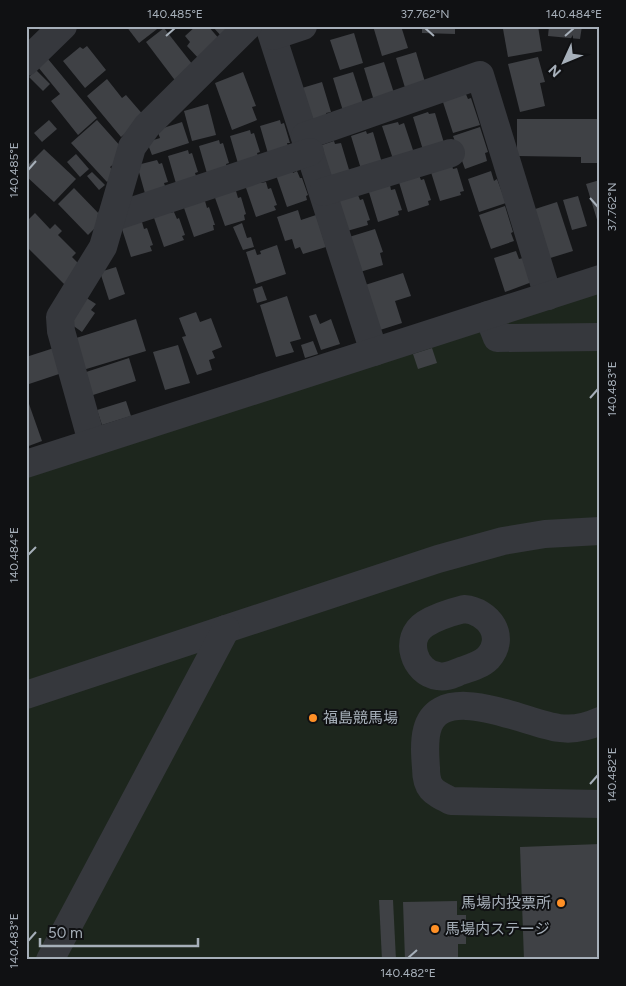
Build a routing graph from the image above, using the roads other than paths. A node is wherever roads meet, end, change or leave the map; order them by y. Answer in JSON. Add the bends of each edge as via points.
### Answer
{"nodes":[{"id":1,"x":63,"y":26,"type":"edge"},
{"id":2,"x":303,"y":26,"type":"edge"},
{"id":3,"x":263,"y":29,"type":"edge"},
{"id":4,"x":26,"y":62,"type":"edge"},
{"id":5,"x":307,"y":144,"type":"junction"},
{"id":6,"x":451,"y":153,"type":"dead end"},
{"id":7,"x":323,"y":192,"type":"junction"},
{"id":8,"x":111,"y":218,"type":"junction"},
{"id":9,"x":600,"y":279,"type":"edge"},
{"id":10,"x":548,"y":296,"type":"junction"},
{"id":11,"x":488,"y":316,"type":"junction"},
{"id":12,"x":600,"y":337,"type":"edge"},
{"id":13,"x":374,"y":352,"type":"junction"},
{"id":14,"x":92,"y":442,"type":"junction"},
{"id":15,"x":26,"y":464,"type":"edge"},
{"id":16,"x":600,"y":531,"type":"edge"},
{"id":17,"x":226,"y":629,"type":"junction"},
{"id":18,"x":26,"y":695,"type":"edge"},
{"id":19,"x":600,"y":721,"type":"edge"},
{"id":20,"x":600,"y":804,"type":"edge"},
{"id":21,"x":50,"y":960,"type":"edge"}],
"edges":[{"from":1,"to":4,"type":"street"},
{"from":2,"to":3,"type":"street"},
{"from":3,"to":5,"type":"street"},
{"from":3,"to":8,"type":"street","via":[[147,126],[132,147]]},
{"from":5,"to":7,"type":"street"},
{"from":5,"to":8,"type":"street"},
{"from":5,"to":10,"type":"street","via":[[480,75]]},
{"from":6,"to":7,"type":"street"},
{"from":7,"to":13,"type":"street"},
{"from":8,"to":14,"type":"street","via":[[103,247],[60,317],[61,331]]},
{"from":9,"to":10,"type":"street"},
{"from":10,"to":11,"type":"street"},
{"from":11,"to":12,"type":"street","via":[[497,338]]},
{"from":11,"to":13,"type":"street"},
{"from":13,"to":14,"type":"street"},
{"from":14,"to":15,"type":"street"},
{"from":16,"to":17,"type":"street","via":[[545,534],[503,541],[438,559]]},
{"from":17,"to":18,"type":"street"},
{"from":17,"to":21,"type":"street"},
{"from":19,"to":20,"type":"street","via":[[582,728],[559,728],[469,705],[452,706],[434,716],[427,728],[425,743],[426,783],[451,801]]}]}
